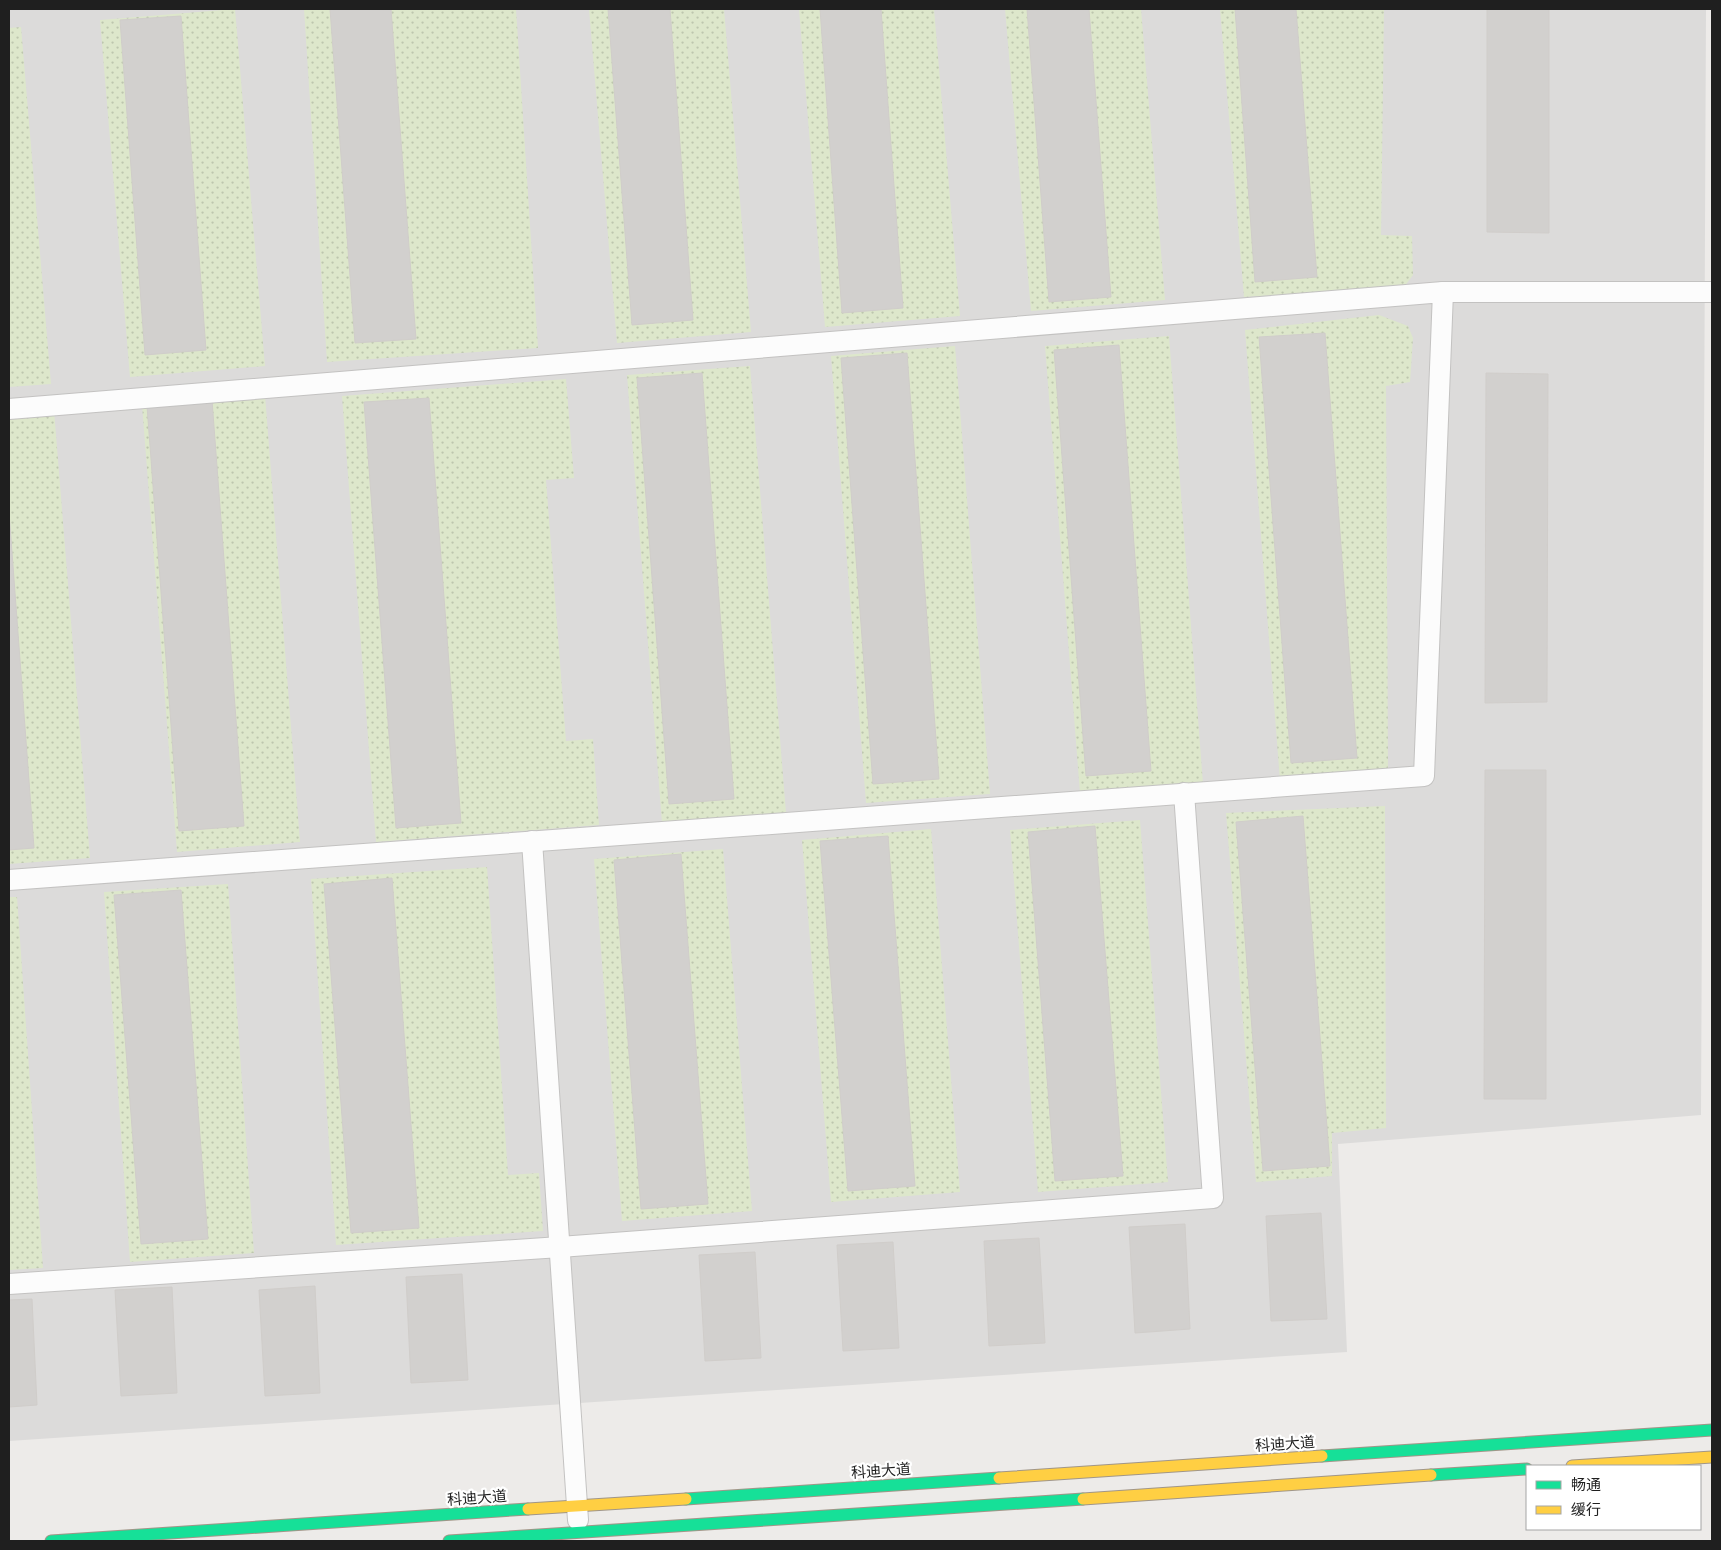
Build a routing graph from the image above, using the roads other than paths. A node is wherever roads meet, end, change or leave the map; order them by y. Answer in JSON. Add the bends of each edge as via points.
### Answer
{"nodes":[{"id":1,"x":1444,"y":292,"type":"junction"},
{"id":2,"x":1712,"y":292,"type":"edge"},
{"id":3,"x":9,"y":409,"type":"edge"},
{"id":4,"x":1184,"y":793,"type":"junction"},
{"id":5,"x":532,"y":841,"type":"junction"},
{"id":6,"x":9,"y":880,"type":"edge"},
{"id":7,"x":560,"y":1247,"type":"junction"},
{"id":8,"x":9,"y":1284,"type":"edge"},
{"id":9,"x":1712,"y":1430,"type":"edge"},
{"id":10,"x":1712,"y":1457,"type":"edge"},
{"id":11,"x":1588,"y":1465,"type":"edge"},
{"id":12,"x":1526,"y":1469,"type":"edge"},
{"id":13,"x":577,"y":1506,"type":"junction"},
{"id":14,"x":580,"y":1537,"type":"edge"},
{"id":15,"x":51,"y":1541,"type":"edge"},
{"id":16,"x":449,"y":1541,"type":"edge"}],
"edges":[{"from":1,"to":2,"type":"lane"},
{"from":1,"to":3,"type":"lane"},
{"from":1,"to":4,"type":"lane","via":[[1424,776]]},
{"from":4,"to":5,"type":"lane"},
{"from":4,"to":7,"type":"lane","via":[[1213,1198]]},
{"from":5,"to":6,"type":"lane"},
{"from":5,"to":7,"type":"lane"},
{"from":7,"to":8,"type":"lane"},
{"from":7,"to":13,"type":"lane"},
{"from":9,"to":13,"type":"main road","name":"科迪大道"},
{"from":10,"to":11,"type":"main road"},
{"from":12,"to":14,"type":"main road"},
{"from":13,"to":14,"type":"lane"},
{"from":13,"to":15,"type":"main road","name":"科迪大道"},
{"from":14,"to":16,"type":"main road"}]}
